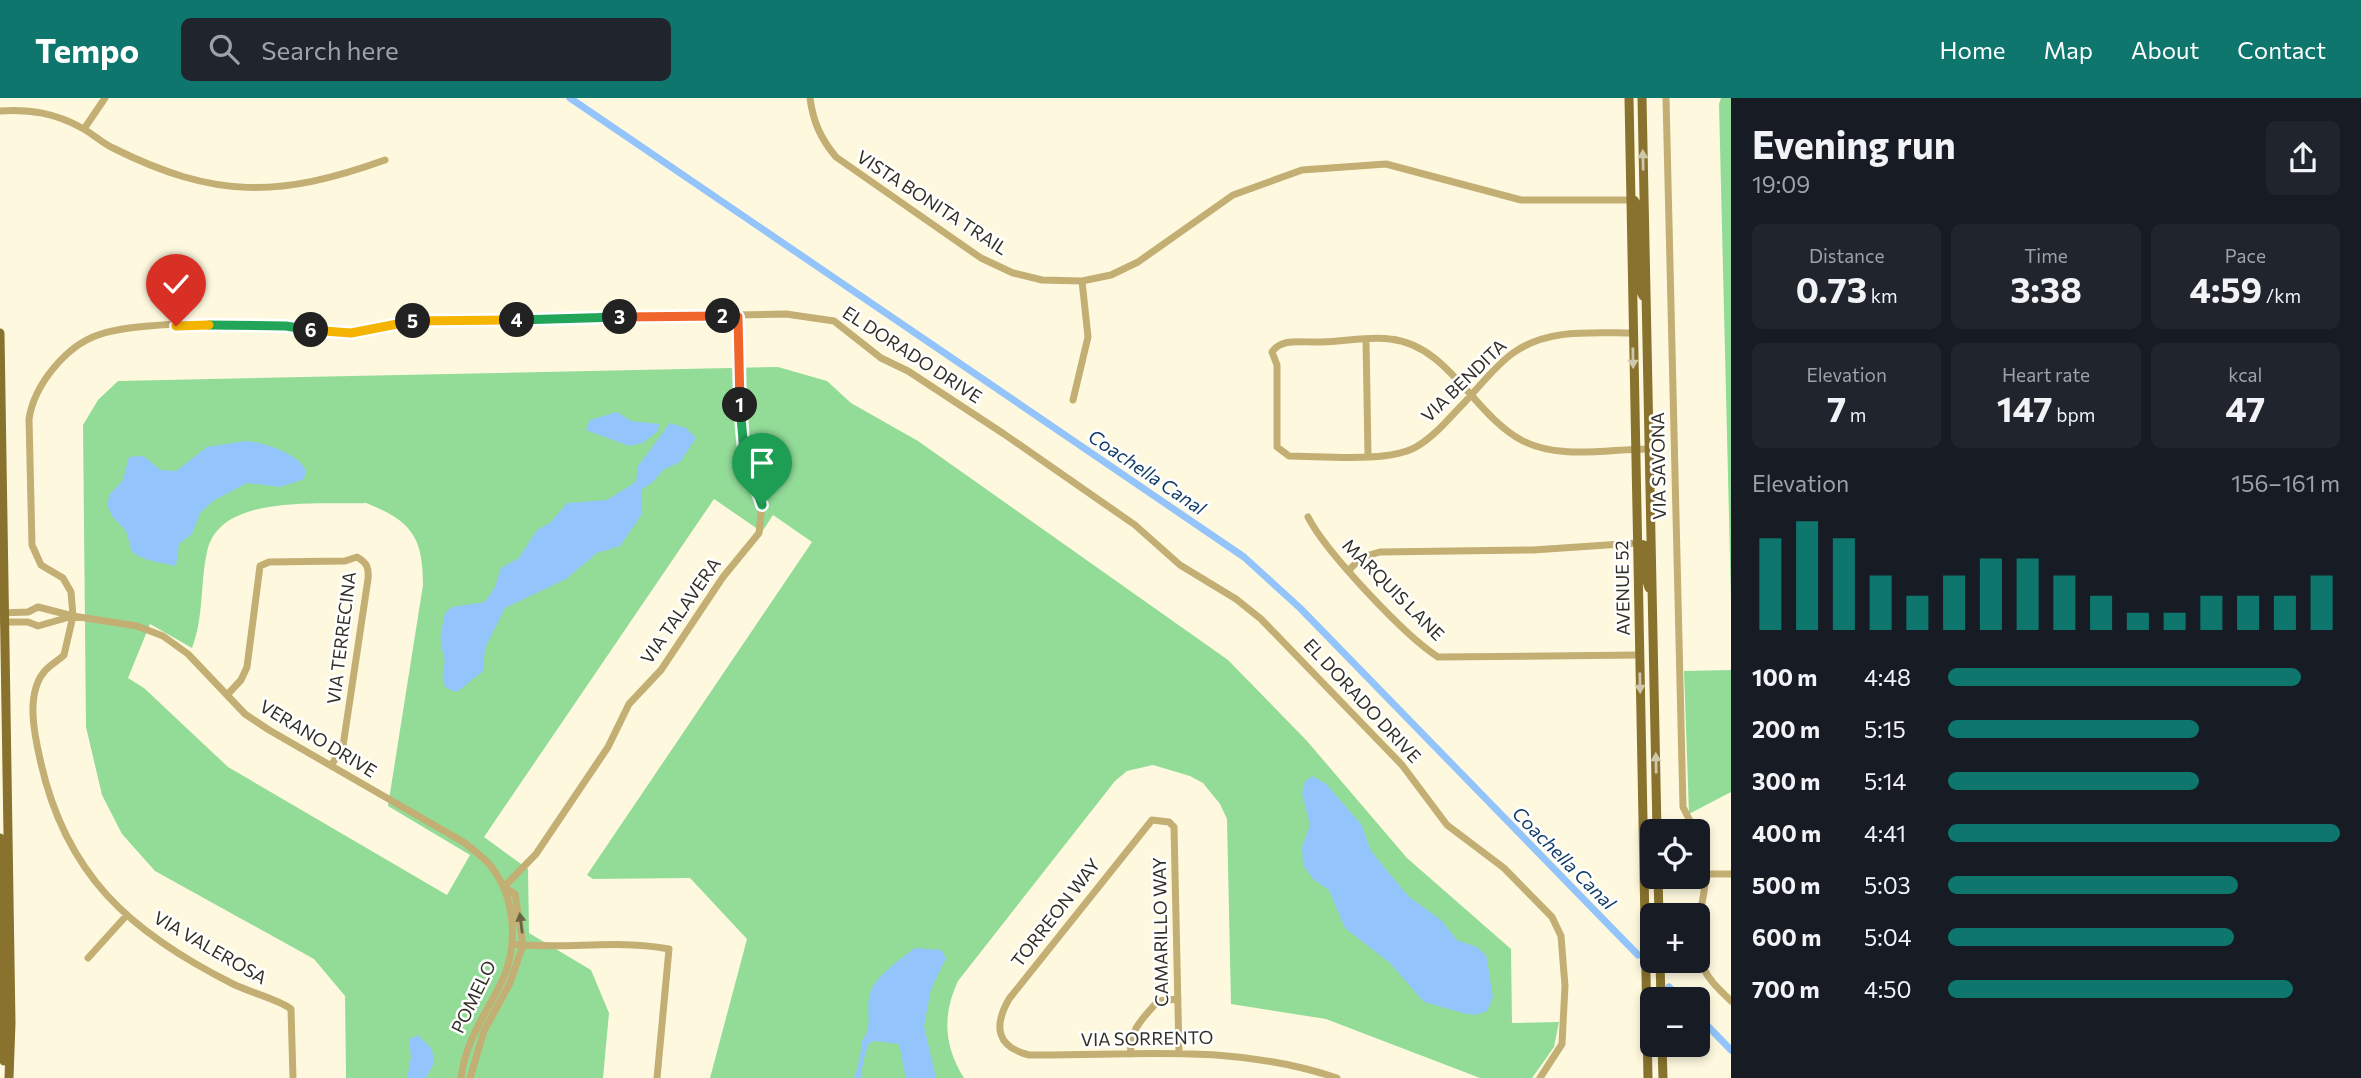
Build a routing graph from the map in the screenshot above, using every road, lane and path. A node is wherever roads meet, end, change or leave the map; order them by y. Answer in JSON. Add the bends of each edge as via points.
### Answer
{"nodes":[{"id":1,"x":106,"y":98,"type":"edge"},
{"id":2,"x":810,"y":98,"type":"edge"},
{"id":3,"x":1629,"y":98,"type":"edge"},
{"id":4,"x":1642,"y":98,"type":"edge"},
{"id":5,"x":1666,"y":98,"type":"edge"},
{"id":6,"x":0,"y":111,"type":"edge"},
{"id":7,"x":85,"y":129,"type":"junction"},
{"id":8,"x":385,"y":160,"type":"dead end"},
{"id":9,"x":1631,"y":200,"type":"junction"},
{"id":10,"x":1082,"y":281,"type":"junction"},
{"id":11,"x":1646,"y":308,"type":"junction"},
{"id":12,"x":738,"y":317,"type":"junction"},
{"id":13,"x":0,"y":333,"type":"edge"},
{"id":14,"x":1633,"y":333,"type":"junction"},
{"id":15,"x":1366,"y":338,"type":"junction"},
{"id":16,"x":1472,"y":395,"type":"junction"},
{"id":17,"x":1073,"y":400,"type":"dead end"},
{"id":18,"x":1635,"y":449,"type":"junction"},
{"id":19,"x":1649,"y":449,"type":"junction"},
{"id":20,"x":1368,"y":455,"type":"junction"},
{"id":21,"x":1308,"y":517,"type":"dead end"},
{"id":22,"x":1637,"y":543,"type":"junction"},
{"id":23,"x":1349,"y":570,"type":"junction"},
{"id":24,"x":1652,"y":596,"type":"junction"},
{"id":25,"x":2,"y":617,"type":"edge"},
{"id":26,"x":73,"y":619,"type":"junction"},
{"id":27,"x":1640,"y":655,"type":"junction"},
{"id":28,"x":228,"y":694,"type":"junction"},
{"id":29,"x":331,"y":766,"type":"junction"},
{"id":30,"x":1642,"y":790,"type":"junction"},
{"id":31,"x":1643,"y":819,"type":"edge"},
{"id":32,"x":1654,"y":819,"type":"edge"},
{"id":33,"x":1656,"y":819,"type":"edge"},
{"id":34,"x":1689,"y":819,"type":"edge"},
{"id":35,"x":1160,"y":820,"type":"joint"},
{"id":36,"x":0,"y":838,"type":"edge"},
{"id":37,"x":1710,"y":874,"type":"edge"},
{"id":38,"x":1731,"y":874,"type":"edge"},
{"id":39,"x":504,"y":887,"type":"junction"},
{"id":40,"x":1645,"y":889,"type":"edge"},
{"id":41,"x":1700,"y":889,"type":"edge"},
{"id":42,"x":126,"y":916,"type":"junction"},
{"id":43,"x":512,"y":944,"type":"junction"},
{"id":44,"x":523,"y":945,"type":"junction"},
{"id":45,"x":88,"y":958,"type":"dead end"},
{"id":46,"x":1647,"y":987,"type":"edge"},
{"id":47,"x":1178,"y":999,"type":"junction"},
{"id":48,"x":1731,"y":1001,"type":"edge"},
{"id":49,"x":1002,"y":1040,"type":"joint"},
{"id":50,"x":1179,"y":1053,"type":"junction"},
{"id":51,"x":1131,"y":1054,"type":"junction"},
{"id":52,"x":1648,"y":1057,"type":"edge"},
{"id":53,"x":1654,"y":1057,"type":"edge"},
{"id":54,"x":1662,"y":1057,"type":"edge"},
{"id":55,"x":1543,"y":1075,"type":"edge"},
{"id":56,"x":7,"y":1078,"type":"edge"},
{"id":57,"x":293,"y":1078,"type":"edge"},
{"id":58,"x":461,"y":1078,"type":"edge"},
{"id":59,"x":470,"y":1078,"type":"edge"},
{"id":60,"x":657,"y":1078,"type":"edge"},
{"id":61,"x":1337,"y":1078,"type":"edge"},
{"id":62,"x":1553,"y":1078,"type":"edge"},
{"id":63,"x":1648,"y":1078,"type":"edge"},
{"id":64,"x":1654,"y":1078,"type":"edge"},
{"id":65,"x":1663,"y":1078,"type":"edge"}],
"edges":[{"from":1,"to":7,"type":"street"},
{"from":2,"to":10,"type":"street","name":"VISTA BONITA TRAIL","via":[[822,140],[836,157],[981,258],[1042,280]]},
{"from":3,"to":9,"type":"main road","name":"AVENUE 52"},
{"from":11,"to":4,"type":"main road","name":"AVENUE 52","one_way":true},
{"from":5,"to":34,"type":"street","name":"VIA SAVONA","via":[[1683,807]]},
{"from":6,"to":7,"type":"street","via":[[46,112]]},
{"from":7,"to":8,"type":"street","via":[[106,145],[158,170],[210,185],[286,188],[336,178]]},
{"from":9,"to":10,"type":"street","name":"VISTA BONITA TRAIL","via":[[1521,200],[1386,164],[1302,170],[1233,195],[1138,262],[1111,275]]},
{"from":9,"to":11,"type":"main road","via":[[1637,205],[1639,287]]},
{"from":9,"to":14,"type":"main road","name":"AVENUE 52"},
{"from":10,"to":17,"type":"street","via":[[1088,337]]},
{"from":11,"to":19,"type":"main road","name":"AVENUE 52"},
{"from":12,"to":26,"type":"street","name":"EL DORADO DRIVE","via":[[407,321],[351,333],[215,325],[116,329],[95,336],[53,371],[34,397],[29,419],[32,545],[41,565],[63,578],[71,592]]},
{"from":12,"to":39,"type":"street","name":"VIA TALAVERA","via":[[741,431],[762,505],[759,533],[723,577],[661,670],[629,704],[608,747],[536,854]]},
{"from":12,"to":55,"type":"street","name":"EL DORADO DRIVE","via":[[786,314],[834,321],[881,358],[908,371],[1124,517],[1180,565],[1261,619],[1402,765],[1447,825],[1504,868],[1552,916],[1561,936],[1562,1044]]},
{"from":13,"to":25,"type":"main road"},
{"from":14,"to":16,"type":"street","name":"VIA BENDITA","via":[[1570,334],[1530,342]]},
{"from":14,"to":18,"type":"main road","name":"AVENUE 52","one_way":true},
{"from":15,"to":16,"type":"street","via":[[1391,339],[1418,348]]},
{"from":15,"to":20,"type":"street"},
{"from":15,"to":20,"type":"street","name":"VIA BENDITA","via":[[1279,343],[1272,352],[1277,365],[1279,451],[1289,456]]},
{"from":16,"to":18,"type":"street","via":[[1510,432],[1550,450]]},
{"from":16,"to":20,"type":"street","name":"VIA BENDITA","via":[[1416,447],[1396,454]]},
{"from":18,"to":19,"type":"street"},
{"from":18,"to":22,"type":"main road","name":"AVENUE 52"},
{"from":19,"to":24,"type":"main road","name":"AVENUE 52"},
{"from":21,"to":23,"type":"street","name":"MARQUIS LANE","via":[[1324,544]]},
{"from":22,"to":23,"type":"street","via":[[1380,552],[1362,556]]},
{"from":22,"to":24,"type":"main road","via":[[1644,545],[1645,575]]},
{"from":22,"to":27,"type":"main road","name":"AVENUE 52"},
{"from":23,"to":27,"type":"street","name":"MARQUIS LANE","via":[[1438,657]]},
{"from":33,"to":24,"type":"main road","name":"AVENUE 52","one_way":true},
{"from":25,"to":26,"type":"street","name":"VERANO DRIVE","via":[[38,626]]},
{"from":25,"to":26,"type":"street","name":"VERANO DRIVE","via":[[38,607]]},
{"from":25,"to":56,"type":"main road","via":[[11,1023]]},
{"from":26,"to":28,"type":"street","name":"VERANO DRIVE","via":[[137,626],[163,636]]},
{"from":26,"to":42,"type":"street","name":"VIA VALEROSA","via":[[64,655],[46,668],[33,697],[37,748],[58,825],[99,888]]},
{"from":27,"to":30,"type":"main road","name":"AVENUE 52","one_way":true},
{"from":28,"to":29,"type":"street","name":"VERANO DRIVE","via":[[253,719]]},
{"from":28,"to":29,"type":"street","name":"VIA TERRECINA","via":[[247,667],[260,566],[357,557],[369,568],[368,579],[343,746]]},
{"from":29,"to":39,"type":"street","name":"VERANO DRIVE","via":[[465,843],[489,863]]},
{"from":30,"to":31,"type":"main road","name":"AVENUE 52"},
{"from":30,"to":32,"type":"main road","via":[[1649,791]]},
{"from":35,"to":47,"type":"street","name":"CAMARILLO WAY","via":[[1174,827]]},
{"from":35,"to":49,"type":"street","name":"TORREON WAY","via":[[1144,826],[1009,999],[999,1016]]},
{"from":36,"to":56,"type":"main road"},
{"from":37,"to":38,"type":"street"},
{"from":39,"to":43,"type":"street","name":"POMELO"},
{"from":44,"to":39,"type":"street","name":"POMELO","one_way":true,"via":[[515,894]]},
{"from":40,"to":46,"type":"main road","name":"AVENUE 52"},
{"from":41,"to":48,"type":"street","via":[[1698,951],[1703,968]]},
{"from":42,"to":45,"type":"street"},
{"from":42,"to":57,"type":"street","name":"VIA VALEROSA","via":[[232,983],[291,1009]]},
{"from":43,"to":44,"type":"street"},
{"from":43,"to":58,"type":"street","name":"POMELO","via":[[502,982],[467,1049]]},
{"from":44,"to":59,"type":"street","name":"POMELO","via":[[484,1031]]},
{"from":44,"to":60,"type":"street","via":[[624,943],[669,949]]},
{"from":47,"to":50,"type":"street","name":"CAMARILLO WAY"},
{"from":47,"to":51,"type":"street","via":[[1158,1001],[1140,1021],[1131,1036]]},
{"from":49,"to":51,"type":"street","name":"VIA SORRENTO","via":[[1011,1050],[1029,1055]]},
{"from":50,"to":51,"type":"street","name":"VIA SORRENTO"},
{"from":50,"to":61,"type":"street","name":"VIA SORRENTO","via":[[1257,1059]]},
{"from":52,"to":63,"type":"main road","name":"AVENUE 52"},
{"from":53,"to":64,"type":"main road"},
{"from":54,"to":65,"type":"main road"},
{"from":55,"to":62,"type":"street"}]}
